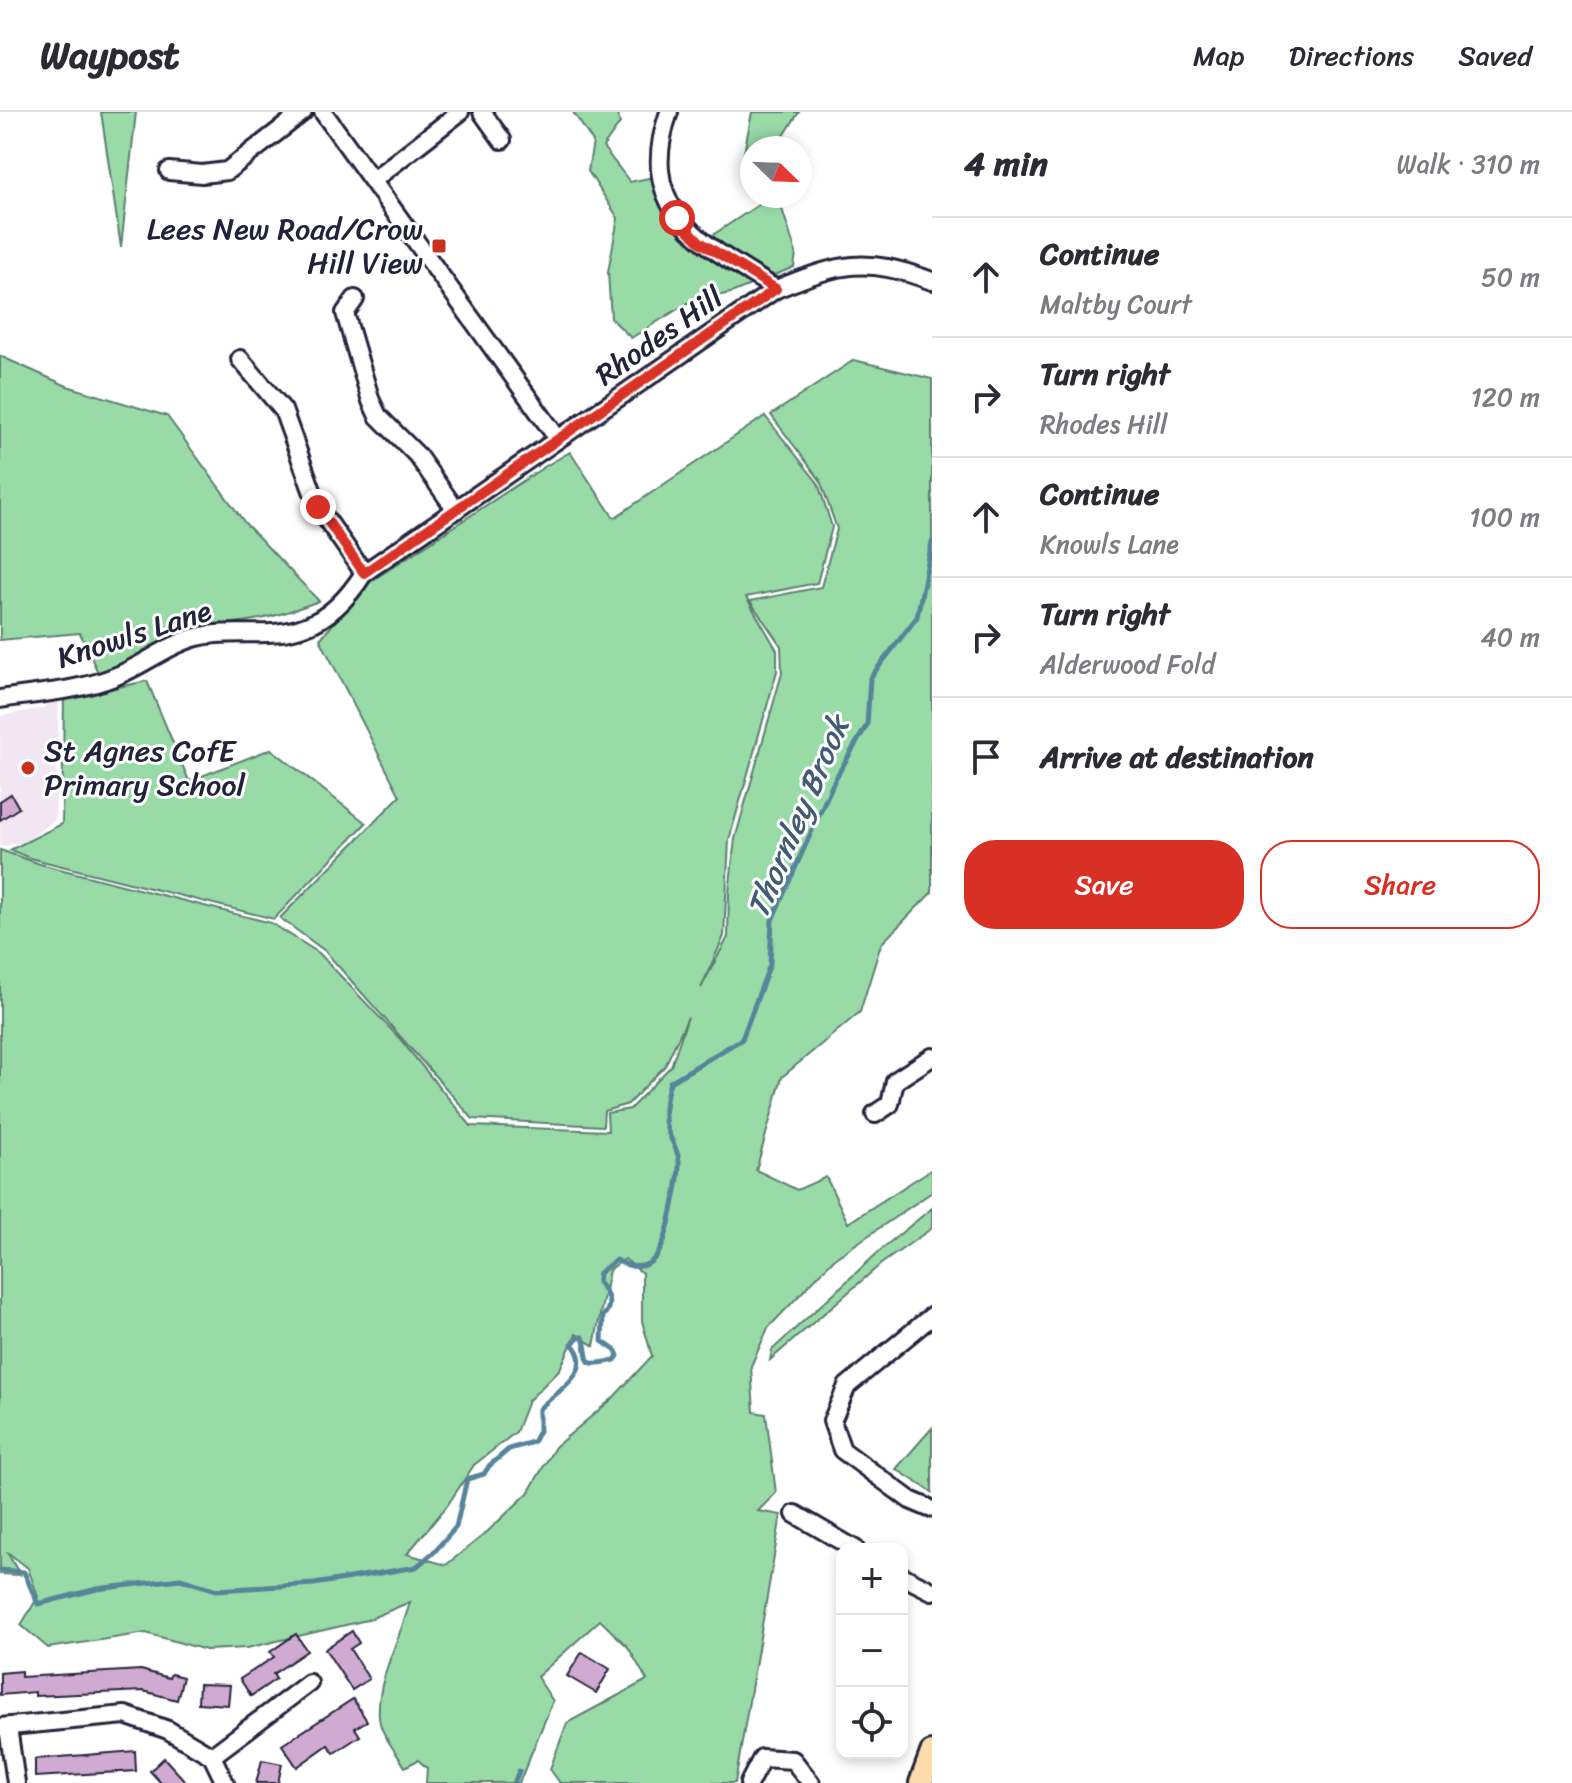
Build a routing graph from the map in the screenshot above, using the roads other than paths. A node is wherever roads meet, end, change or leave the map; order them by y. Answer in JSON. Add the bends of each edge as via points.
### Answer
{"nodes":[{"id":1,"x":303,"y":112,"type":"edge"},
{"id":2,"x":323,"y":112,"type":"edge"},
{"id":3,"x":460,"y":112,"type":"edge"},
{"id":4,"x":482,"y":112,"type":"edge"},
{"id":5,"x":669,"y":112,"type":"edge"},
{"id":6,"x":502,"y":140,"type":"dead end"},
{"id":7,"x":169,"y":171,"type":"dead end"},
{"id":8,"x":373,"y":180,"type":"junction"},
{"id":9,"x":932,"y":281,"type":"edge"},
{"id":10,"x":776,"y":289,"type":"junction"},
{"id":11,"x":355,"y":299,"type":"dead end"},
{"id":12,"x":240,"y":359,"type":"dead end"},
{"id":13,"x":558,"y":439,"type":"junction"},
{"id":14,"x":456,"y":510,"type":"junction"},
{"id":15,"x":364,"y":573,"type":"junction"},
{"id":16,"x":0,"y":699,"type":"edge"},
{"id":17,"x":932,"y":1057,"type":"edge"},
{"id":18,"x":875,"y":1114,"type":"dead end"},
{"id":19,"x":932,"y":1316,"type":"edge"},
{"id":20,"x":929,"y":1508,"type":"dead end"},
{"id":21,"x":795,"y":1514,"type":"dead end"},
{"id":22,"x":845,"y":1543,"type":"edge"},
{"id":23,"x":908,"y":1579,"type":"edge"},
{"id":24,"x":932,"y":1591,"type":"edge"},
{"id":25,"x":309,"y":1683,"type":"dead end"},
{"id":26,"x":4,"y":1727,"type":"edge"},
{"id":27,"x":932,"y":1753,"type":"edge"},
{"id":28,"x":212,"y":1756,"type":"junction"},
{"id":29,"x":16,"y":1783,"type":"edge"},
{"id":30,"x":225,"y":1783,"type":"edge"},
{"id":31,"x":749,"y":1783,"type":"edge"},
{"id":32,"x":811,"y":1783,"type":"edge"},
{"id":33,"x":921,"y":1783,"type":"edge"}],
"edges":[{"from":1,"to":7,"type":"street","via":[[227,171]]},
{"from":2,"to":8,"type":"street"},
{"from":3,"to":8,"type":"street"},
{"from":4,"to":6,"type":"street"},
{"from":5,"to":10,"type":"street","via":[[658,171],[677,218],[700,242]]},
{"from":8,"to":13,"type":"street"},
{"from":9,"to":10,"type":"street","name":"Rhodes Hill","via":[[854,264]]},
{"from":10,"to":13,"type":"street","name":"Rhodes Hill"},
{"from":11,"to":14,"type":"street","via":[[345,313],[378,416],[417,455]]},
{"from":12,"to":15,"type":"street","via":[[283,410],[318,507]]},
{"from":13,"to":14,"type":"street","name":"Knowls Lane"},
{"from":14,"to":15,"type":"street","name":"Knowls Lane"},
{"from":15,"to":16,"type":"street","name":"Knowls Lane","via":[[333,611],[308,626],[197,638],[108,679]]},
{"from":17,"to":18,"type":"street","via":[[895,1081],[890,1104]]},
{"from":19,"to":20,"type":"street","via":[[847,1386],[832,1421],[842,1450]]},
{"from":21,"to":22,"type":"street"},
{"from":23,"to":24,"type":"street"},
{"from":25,"to":28,"type":"street"},
{"from":26,"to":28,"type":"street","via":[[125,1715],[168,1730]]},
{"from":26,"to":29,"type":"street"},
{"from":27,"to":33,"type":"main road"},
{"from":28,"to":30,"type":"street"},
{"from":31,"to":32,"type":"street","via":[[762,1758],[793,1760]]}]}
